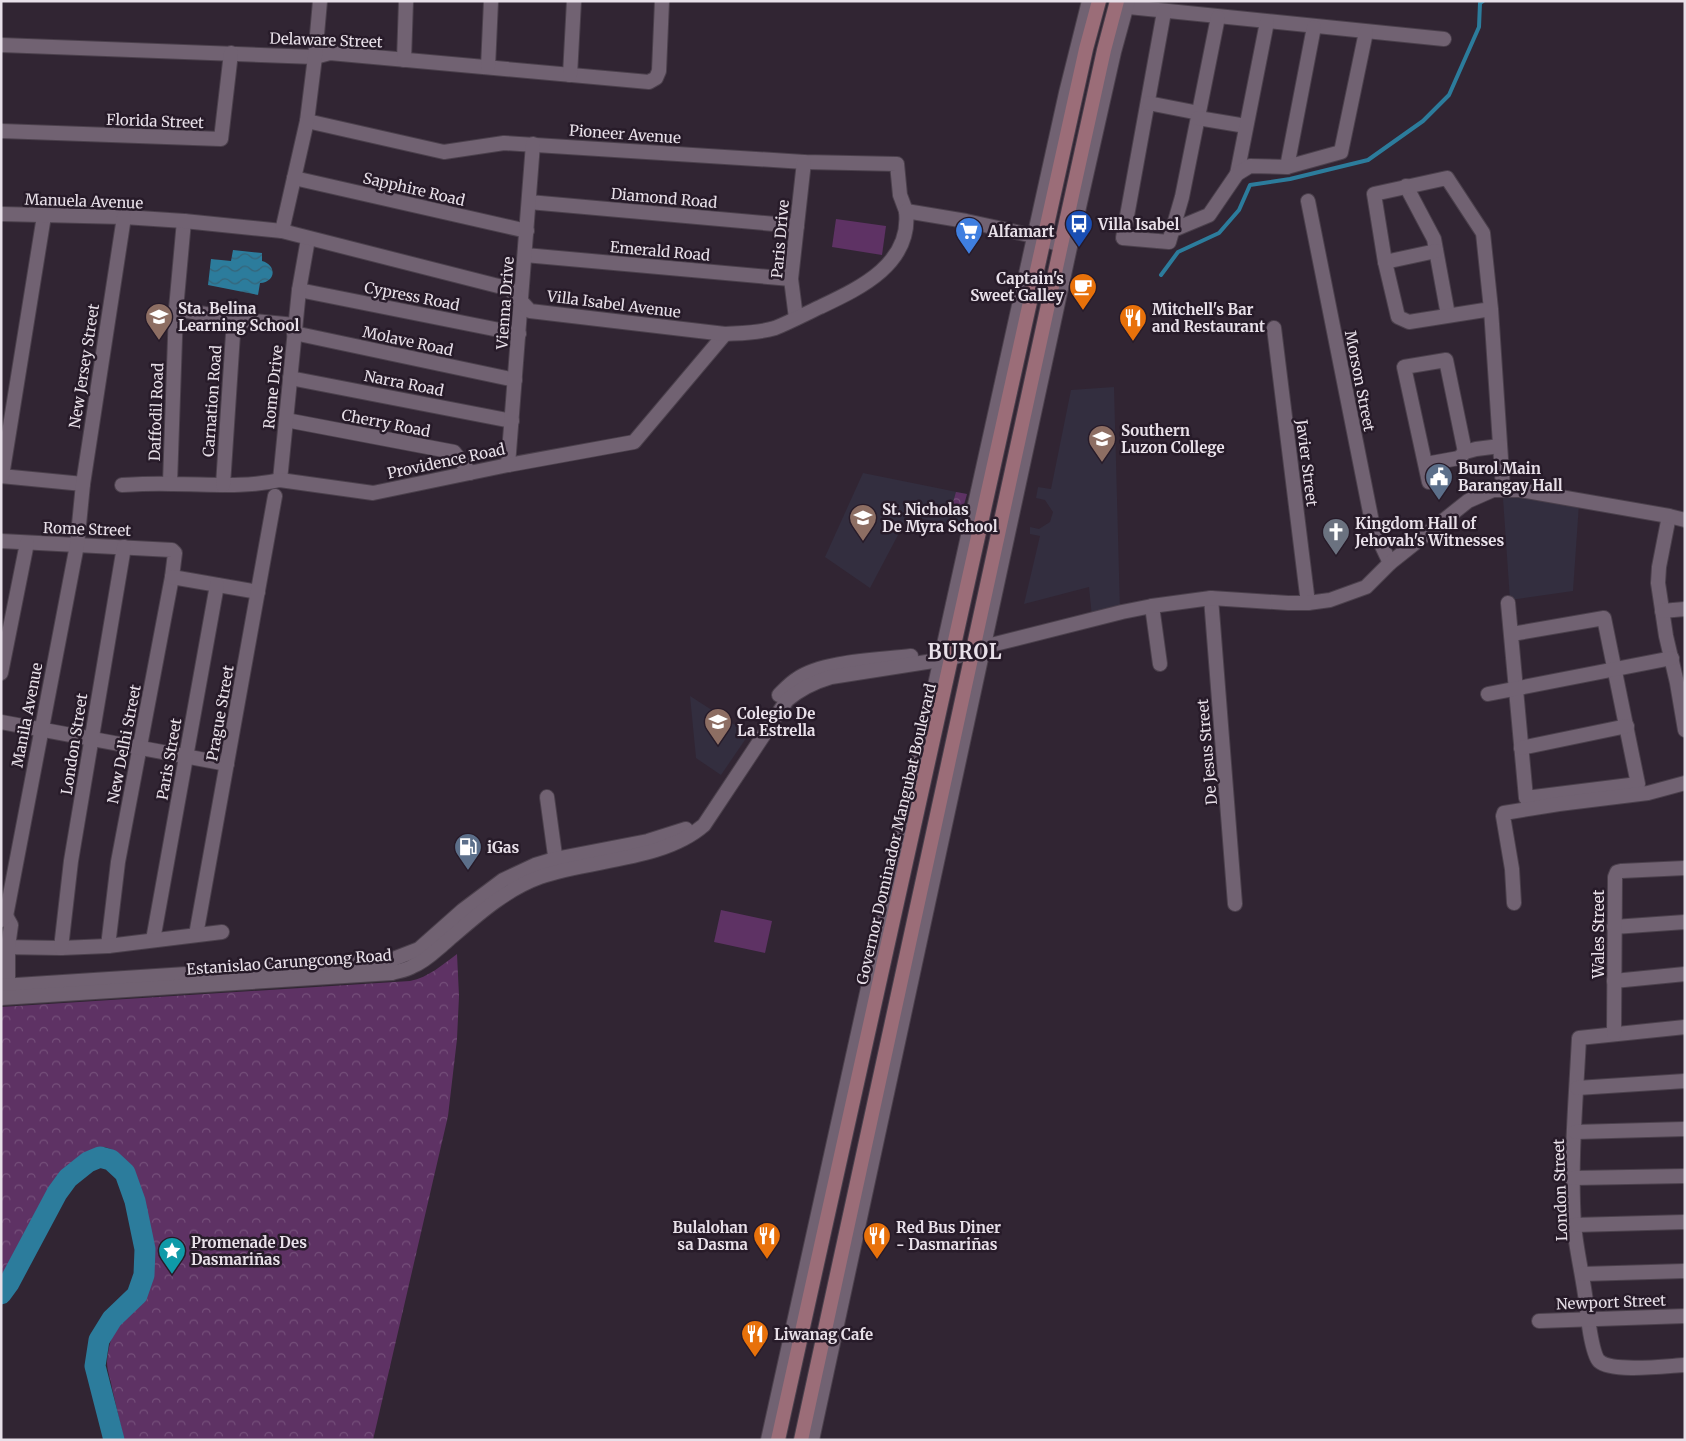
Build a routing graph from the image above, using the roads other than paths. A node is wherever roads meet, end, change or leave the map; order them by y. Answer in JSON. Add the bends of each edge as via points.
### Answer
{"nodes":[{"id":1,"x":320,"y":1,"type":"edge"},
{"id":2,"x":406,"y":1,"type":"edge"},
{"id":3,"x":491,"y":1,"type":"edge"},
{"id":4,"x":574,"y":1,"type":"edge"},
{"id":5,"x":662,"y":1,"type":"edge"},
{"id":6,"x":1089,"y":1,"type":"edge"},
{"id":7,"x":1099,"y":1,"type":"edge"},
{"id":8,"x":1122,"y":4,"type":"edge"},
{"id":9,"x":1164,"y":12,"type":"junction"},
{"id":10,"x":1218,"y":17,"type":"junction"},
{"id":11,"x":1268,"y":22,"type":"junction"},
{"id":12,"x":1314,"y":27,"type":"junction"},
{"id":13,"x":1087,"y":28,"type":"junction"},
{"id":14,"x":1366,"y":32,"type":"junction"},
{"id":15,"x":1109,"y":33,"type":"junction"},
{"id":16,"x":1444,"y":39,"type":"dead end"},
{"id":17,"x":1,"y":45,"type":"edge"},
{"id":18,"x":231,"y":53,"type":"junction"},
{"id":19,"x":316,"y":57,"type":"junction"},
{"id":20,"x":404,"y":60,"type":"junction"},
{"id":21,"x":488,"y":68,"type":"junction"},
{"id":22,"x":570,"y":75,"type":"junction"},
{"id":23,"x":1148,"y":103,"type":"junction"},
{"id":24,"x":1199,"y":115,"type":"junction"},
{"id":25,"x":307,"y":121,"type":"junction"},
{"id":26,"x":1246,"y":126,"type":"junction"},
{"id":27,"x":1,"y":130,"type":"edge"},
{"id":28,"x":534,"y":144,"type":"junction"},
{"id":29,"x":804,"y":162,"type":"junction"},
{"id":30,"x":1287,"y":167,"type":"junction"},
{"id":31,"x":1237,"y":174,"type":"junction"},
{"id":32,"x":294,"y":178,"type":"junction"},
{"id":33,"x":1406,"y":186,"type":"junction"},
{"id":34,"x":1308,"y":201,"type":"dead end"},
{"id":35,"x":529,"y":202,"type":"junction"},
{"id":36,"x":1,"y":214,"type":"edge"},
{"id":37,"x":906,"y":215,"type":"junction"},
{"id":38,"x":44,"y":216,"type":"junction"},
{"id":39,"x":124,"y":217,"type":"junction"},
{"id":40,"x":165,"y":220,"type":"joint"},
{"id":41,"x":184,"y":221,"type":"junction"},
{"id":42,"x":797,"y":226,"type":"junction"},
{"id":43,"x":1173,"y":230,"type":"junction"},
{"id":44,"x":282,"y":231,"type":"junction"},
{"id":45,"x":527,"y":231,"type":"junction"},
{"id":46,"x":308,"y":239,"type":"junction"},
{"id":47,"x":1038,"y":241,"type":"junction"},
{"id":48,"x":1061,"y":245,"type":"junction"},
{"id":49,"x":1436,"y":251,"type":"junction"},
{"id":50,"x":525,"y":255,"type":"junction"},
{"id":51,"x":1385,"y":262,"type":"junction"},
{"id":52,"x":791,"y":279,"type":"junction"},
{"id":53,"x":299,"y":290,"type":"junction"},
{"id":54,"x":521,"y":300,"type":"junction"},
{"id":55,"x":176,"y":309,"type":"junction"},
{"id":56,"x":1491,"y":309,"type":"junction"},
{"id":57,"x":1448,"y":315,"type":"junction"},
{"id":58,"x":234,"y":318,"type":"junction"},
{"id":59,"x":796,"y":318,"type":"junction"},
{"id":60,"x":1274,"y":328,"type":"dead end"},
{"id":61,"x":295,"y":329,"type":"junction"},
{"id":62,"x":519,"y":334,"type":"junction"},
{"id":63,"x":725,"y":334,"type":"junction"},
{"id":64,"x":290,"y":378,"type":"junction"},
{"id":65,"x":515,"y":380,"type":"junction"},
{"id":66,"x":286,"y":420,"type":"junction"},
{"id":67,"x":512,"y":421,"type":"junction"},
{"id":68,"x":1500,"y":446,"type":"junction"},
{"id":69,"x":1465,"y":452,"type":"junction"},
{"id":70,"x":1426,"y":464,"type":"junction"},
{"id":71,"x":508,"y":465,"type":"junction"},
{"id":72,"x":470,"y":473,"type":"junction"},
{"id":73,"x":2,"y":476,"type":"edge"},
{"id":74,"x":280,"y":480,"type":"junction"},
{"id":75,"x":1429,"y":482,"type":"dead end"},
{"id":76,"x":83,"y":484,"type":"junction"},
{"id":77,"x":122,"y":484,"type":"dead end"},
{"id":78,"x":170,"y":484,"type":"junction"},
{"id":79,"x":223,"y":485,"type":"junction"},
{"id":80,"x":1503,"y":489,"type":"junction"},
{"id":81,"x":275,"y":496,"type":"dead end"},
{"id":82,"x":1669,"y":516,"type":"junction"},
{"id":83,"x":79,"y":519,"type":"joint"},
{"id":84,"x":1685,"y":520,"type":"edge"},
{"id":85,"x":1,"y":541,"type":"edge"},
{"id":86,"x":27,"y":543,"type":"junction"},
{"id":87,"x":78,"y":545,"type":"junction"},
{"id":88,"x":124,"y":547,"type":"junction"},
{"id":89,"x":172,"y":550,"type":"joint"},
{"id":90,"x":1390,"y":563,"type":"junction"},
{"id":91,"x":172,"y":577,"type":"junction"},
{"id":92,"x":217,"y":585,"type":"junction"},
{"id":93,"x":258,"y":592,"type":"junction"},
{"id":94,"x":1211,"y":598,"type":"junction"},
{"id":95,"x":1308,"y":603,"type":"junction"},
{"id":96,"x":1508,"y":603,"type":"dead end"},
{"id":97,"x":1152,"y":606,"type":"junction"},
{"id":98,"x":1685,"y":609,"type":"edge"},
{"id":99,"x":1662,"y":611,"type":"junction"},
{"id":100,"x":1512,"y":634,"type":"junction"},
{"id":101,"x":978,"y":649,"type":"junction"},
{"id":102,"x":947,"y":654,"type":"junction"},
{"id":103,"x":1672,"y":658,"type":"junction"},
{"id":104,"x":1160,"y":664,"type":"dead end"},
{"id":105,"x":1615,"y":670,"type":"junction"},
{"id":106,"x":1,"y":673,"type":"edge"},
{"id":107,"x":1516,"y":689,"type":"junction"},
{"id":108,"x":1488,"y":694,"type":"dead end"},
{"id":109,"x":1,"y":722,"type":"edge"},
{"id":110,"x":1626,"y":726,"type":"junction"},
{"id":111,"x":41,"y":729,"type":"junction"},
{"id":112,"x":1685,"y":730,"type":"edge"},
{"id":113,"x":92,"y":739,"type":"junction"},
{"id":114,"x":139,"y":748,"type":"junction"},
{"id":115,"x":1521,"y":748,"type":"junction"},
{"id":116,"x":186,"y":757,"type":"junction"},
{"id":117,"x":226,"y":764,"type":"junction"},
{"id":118,"x":1685,"y":783,"type":"edge"},
{"id":119,"x":547,"y":797,"type":"dead end"},
{"id":120,"x":556,"y":866,"type":"junction"},
{"id":121,"x":1685,"y":868,"type":"edge"},
{"id":122,"x":899,"y":895,"type":"junction"},
{"id":123,"x":919,"y":899,"type":"junction"},
{"id":124,"x":1514,"y":903,"type":"dead end"},
{"id":125,"x":1235,"y":904,"type":"dead end"},
{"id":126,"x":3,"y":917,"type":"edge"},
{"id":127,"x":1685,"y":922,"type":"edge"},
{"id":128,"x":1614,"y":927,"type":"junction"},
{"id":129,"x":222,"y":932,"type":"dead end"},
{"id":130,"x":196,"y":935,"type":"junction"},
{"id":131,"x":153,"y":940,"type":"junction"},
{"id":132,"x":108,"y":946,"type":"junction"},
{"id":133,"x":5,"y":947,"type":"edge"},
{"id":134,"x":62,"y":948,"type":"junction"},
{"id":135,"x":1685,"y":974,"type":"edge"},
{"id":136,"x":1614,"y":981,"type":"junction"},
{"id":137,"x":5,"y":992,"type":"edge"},
{"id":138,"x":1685,"y":1027,"type":"edge"},
{"id":139,"x":1614,"y":1034,"type":"junction"},
{"id":140,"x":1685,"y":1081,"type":"edge"},
{"id":141,"x":1577,"y":1088,"type":"junction"},
{"id":142,"x":1685,"y":1129,"type":"edge"},
{"id":143,"x":1575,"y":1132,"type":"junction"},
{"id":144,"x":1685,"y":1176,"type":"edge"},
{"id":145,"x":1573,"y":1178,"type":"junction"},
{"id":146,"x":1685,"y":1222,"type":"edge"},
{"id":147,"x":1574,"y":1225,"type":"junction"},
{"id":148,"x":1685,"y":1271,"type":"edge"},
{"id":149,"x":1582,"y":1274,"type":"junction"},
{"id":150,"x":1685,"y":1316,"type":"edge"},
{"id":151,"x":1588,"y":1319,"type":"junction"},
{"id":152,"x":1539,"y":1321,"type":"dead end"},
{"id":153,"x":1685,"y":1365,"type":"edge"},
{"id":154,"x":768,"y":1440,"type":"edge"},
{"id":155,"x":778,"y":1440,"type":"edge"},
{"id":156,"x":801,"y":1440,"type":"edge"},
{"id":157,"x":812,"y":1440,"type":"edge"}],
"edges":[{"from":1,"to":19,"type":"street"},
{"from":2,"to":20,"type":"street"},
{"from":3,"to":21,"type":"street"},
{"from":4,"to":22,"type":"street"},
{"from":5,"to":22,"type":"street","name":"Delaware Street","via":[[656,78],[649,82]]},
{"from":6,"to":13,"type":"street","name":"Governor Dominador Mangubat Boulevard"},
{"from":7,"to":13,"type":"main road","name":"Governor Dominador Mangubat Boulevard"},
{"from":8,"to":9,"type":"street"},
{"from":8,"to":15,"type":"main road"},
{"from":8,"to":101,"type":"street"},
{"from":9,"to":10,"type":"street"},
{"from":9,"to":23,"type":"street"},
{"from":10,"to":11,"type":"street"},
{"from":10,"to":24,"type":"street"},
{"from":11,"to":12,"type":"street"},
{"from":11,"to":26,"type":"street"},
{"from":12,"to":14,"type":"street"},
{"from":12,"to":30,"type":"street"},
{"from":13,"to":15,"type":"street"},
{"from":13,"to":47,"type":"main road","name":"Governor Dominador Mangubat Boulevard"},
{"from":14,"to":16,"type":"street"},
{"from":14,"to":30,"type":"street","via":[[1341,152]]},
{"from":15,"to":48,"type":"main road"},
{"from":17,"to":18,"type":"street","name":"Delaware Street"},
{"from":18,"to":19,"type":"street","name":"Delaware Street"},
{"from":18,"to":27,"type":"street","name":"Florida Street","via":[[221,140]]},
{"from":19,"to":20,"type":"street","name":"Delaware Street","via":[[330,54]]},
{"from":19,"to":25,"type":"street"},
{"from":20,"to":21,"type":"street","name":"Delaware Street"},
{"from":21,"to":22,"type":"street","name":"Delaware Street"},
{"from":23,"to":24,"type":"street"},
{"from":23,"to":43,"type":"street","via":[[1123,238],[1169,242]]},
{"from":24,"to":26,"type":"street"},
{"from":24,"to":43,"type":"street"},
{"from":25,"to":28,"type":"street","name":"Pioneer Avenue","via":[[444,152],[504,143]]},
{"from":25,"to":32,"type":"street"},
{"from":26,"to":31,"type":"street"},
{"from":28,"to":29,"type":"street","name":"Pioneer Avenue"},
{"from":28,"to":35,"type":"street","name":"Vienna Drive"},
{"from":29,"to":37,"type":"street","name":"Pioneer Avenue","via":[[897,164]]},
{"from":29,"to":42,"type":"street","name":"Paris Drive"},
{"from":30,"to":31,"type":"street","via":[[1250,166]]},
{"from":31,"to":43,"type":"street","via":[[1209,215]]},
{"from":32,"to":44,"type":"street"},
{"from":32,"to":45,"type":"street","name":"Sapphire Road"},
{"from":33,"to":49,"type":"street","via":[[1434,239]]},
{"from":33,"to":51,"type":"street","via":[[1374,194]]},
{"from":33,"to":56,"type":"street","via":[[1445,177],[1449,179],[1483,233]]},
{"from":34,"to":90,"type":"street","name":"Morson Street","via":[[1373,527]]},
{"from":35,"to":42,"type":"street","name":"Diamond Road"},
{"from":35,"to":45,"type":"street","name":"Vienna Drive"},
{"from":36,"to":38,"type":"street","name":"Manuela Avenue"},
{"from":37,"to":47,"type":"street","via":[[966,221]]},
{"from":37,"to":59,"type":"street","name":"Villa Isabel Avenue","via":[[902,243],[880,273],[855,290]]},
{"from":38,"to":39,"type":"street","name":"Manuela Avenue"},
{"from":38,"to":73,"type":"street"},
{"from":39,"to":40,"type":"street","name":"Manuela Avenue"},
{"from":39,"to":76,"type":"street","name":"New Jersey Street"},
{"from":40,"to":41,"type":"street","name":"Villa Isabel Avenue"},
{"from":41,"to":44,"type":"street","name":"Villa Isabel Avenue"},
{"from":41,"to":55,"type":"street","name":"Daffodil Road"},
{"from":42,"to":52,"type":"street","name":"Paris Drive"},
{"from":44,"to":46,"type":"street","name":"Villa Isabel Avenue"},
{"from":45,"to":50,"type":"street","name":"Vienna Drive"},
{"from":46,"to":53,"type":"street","name":"Rome Drive"},
{"from":46,"to":54,"type":"street","name":"Villa Isabel Avenue","via":[[510,289]]},
{"from":47,"to":48,"type":"street"},
{"from":47,"to":102,"type":"main road","name":"Governor Dominador Mangubat Boulevard"},
{"from":48,"to":101,"type":"main road"},
{"from":49,"to":51,"type":"street"},
{"from":49,"to":57,"type":"street"},
{"from":50,"to":52,"type":"street","name":"Emerald Road"},
{"from":50,"to":54,"type":"street","name":"Vienna Drive"},
{"from":51,"to":57,"type":"street","via":[[1398,316],[1409,322]]},
{"from":52,"to":59,"type":"street","name":"Paris Drive"},
{"from":53,"to":61,"type":"street","name":"Rome Drive"},
{"from":53,"to":62,"type":"street","name":"Cypress Road"},
{"from":54,"to":62,"type":"street","name":"Vienna Drive"},
{"from":54,"to":63,"type":"street","name":"Villa Isabel Avenue","via":[[530,311]]},
{"from":55,"to":58,"type":"street","name":"Molave Road"},
{"from":55,"to":78,"type":"street","name":"Daffodil Road"},
{"from":56,"to":57,"type":"street"},
{"from":56,"to":68,"type":"street"},
{"from":58,"to":61,"type":"street","name":"Molave Road"},
{"from":58,"to":79,"type":"street","name":"Carnation Road"},
{"from":59,"to":63,"type":"street","name":"Villa Isabel Avenue","via":[[774,328]]},
{"from":60,"to":95,"type":"street","name":"Javier Street"},
{"from":61,"to":64,"type":"street","name":"Rome Drive"},
{"from":61,"to":65,"type":"street","name":"Molave Road"},
{"from":62,"to":65,"type":"street","name":"Vienna Drive"},
{"from":63,"to":71,"type":"street","name":"Providence Road","via":[[634,442]]},
{"from":64,"to":66,"type":"street","name":"Rome Drive"},
{"from":64,"to":67,"type":"street","name":"Narra Road"},
{"from":65,"to":67,"type":"street","name":"Vienna Drive"},
{"from":66,"to":72,"type":"street","name":"Cherry Road","via":[[454,452]]},
{"from":66,"to":74,"type":"street","name":"Rome Drive"},
{"from":67,"to":71,"type":"street","name":"Vienna Drive"},
{"from":68,"to":69,"type":"street"},
{"from":68,"to":80,"type":"street"},
{"from":69,"to":70,"type":"street","via":[[1459,458]]},
{"from":69,"to":70,"type":"street","via":[[1446,360],[1404,367]]},
{"from":70,"to":75,"type":"street"},
{"from":71,"to":72,"type":"street","name":"Providence Road"},
{"from":72,"to":74,"type":"street","name":"Providence Road","via":[[373,493]]},
{"from":73,"to":76,"type":"street"},
{"from":74,"to":79,"type":"street","name":"Providence Road"},
{"from":76,"to":83,"type":"street","name":"New Jersey Street"},
{"from":77,"to":78,"type":"street","name":"Providence Road"},
{"from":78,"to":79,"type":"street","name":"Providence Road"},
{"from":80,"to":82,"type":"street","name":"Estanislao Carungcong Road"},
{"from":80,"to":90,"type":"street","name":"Estanislao Carungcong Road","via":[[1485,492],[1468,501]]},
{"from":81,"to":93,"type":"street","name":"Prague Street"},
{"from":82,"to":84,"type":"street","name":"Estanislao Carungcong Road"},
{"from":82,"to":99,"type":"street","via":[[1659,566]]},
{"from":83,"to":87,"type":"street","name":"Manila Avenue"},
{"from":85,"to":86,"type":"street","name":"Rome Street"},
{"from":86,"to":87,"type":"street","name":"Rome Street"},
{"from":86,"to":106,"type":"street"},
{"from":87,"to":88,"type":"street","name":"Rome Street"},
{"from":87,"to":111,"type":"street","name":"Manila Avenue"},
{"from":88,"to":89,"type":"street","name":"Rome Street"},
{"from":88,"to":113,"type":"street","name":"London Street"},
{"from":89,"to":91,"type":"street","name":"New Delhi Street","via":[[175,553]]},
{"from":90,"to":95,"type":"street","name":"Estanislao Carungcong Road","via":[[1366,587],[1330,600]]},
{"from":91,"to":92,"type":"street"},
{"from":91,"to":114,"type":"street","name":"New Delhi Street"},
{"from":92,"to":93,"type":"street"},
{"from":92,"to":116,"type":"street","name":"Paris Street"},
{"from":93,"to":117,"type":"street","name":"Prague Street"},
{"from":94,"to":95,"type":"street","name":"Estanislao Carungcong Road"},
{"from":94,"to":97,"type":"street","name":"Estanislao Carungcong Road"},
{"from":94,"to":125,"type":"street","name":"De Jesus Street"},
{"from":96,"to":100,"type":"street"},
{"from":97,"to":101,"type":"street","name":"Estanislao Carungcong Road"},
{"from":97,"to":104,"type":"street"},
{"from":98,"to":99,"type":"street"},
{"from":99,"to":103,"type":"street"},
{"from":100,"to":105,"type":"street","via":[[1604,618]]},
{"from":100,"to":107,"type":"street"},
{"from":101,"to":102,"type":"street","name":"Estanislao Carungcong Road"},
{"from":101,"to":123,"type":"main road"},
{"from":101,"to":157,"type":"street"},
{"from":102,"to":120,"type":"street","name":"Estanislao Carungcong Road","via":[[831,677],[801,688],[787,700],[704,825],[692,835],[650,851]]},
{"from":102,"to":122,"type":"main road","name":"Governor Dominador Mangubat Boulevard"},
{"from":102,"to":154,"type":"street","name":"Governor Dominador Mangubat Boulevard","via":[[863,1007]]},
{"from":103,"to":105,"type":"street"},
{"from":103,"to":112,"type":"street"},
{"from":105,"to":107,"type":"street"},
{"from":105,"to":110,"type":"street"},
{"from":107,"to":108,"type":"street"},
{"from":107,"to":115,"type":"street"},
{"from":109,"to":111,"type":"street"},
{"from":110,"to":115,"type":"street"},
{"from":110,"to":115,"type":"street","via":[[1638,784],[1526,798]]},
{"from":111,"to":113,"type":"street"},
{"from":111,"to":126,"type":"street","name":"Manila Avenue"},
{"from":113,"to":114,"type":"street"},
{"from":113,"to":134,"type":"street","name":"London Street","via":[[71,861]]},
{"from":114,"to":116,"type":"street"},
{"from":114,"to":132,"type":"street","name":"New Delhi Street","via":[[118,862]]},
{"from":116,"to":117,"type":"street"},
{"from":116,"to":131,"type":"street","name":"Paris Street"},
{"from":117,"to":130,"type":"street","name":"Prague Street"},
{"from":118,"to":124,"type":"street","via":[[1648,793],[1504,813]]},
{"from":119,"to":120,"type":"street"},
{"from":120,"to":137,"type":"street","name":"Estanislao Carungcong Road","via":[[536,865],[503,880],[463,910],[420,949],[388,961]]},
{"from":121,"to":128,"type":"street","name":"Wales Street","via":[[1617,872],[1614,877]]},
{"from":122,"to":123,"type":"main road"},
{"from":122,"to":155,"type":"main road","name":"Governor Dominador Mangubat Boulevard"},
{"from":123,"to":156,"type":"main road"},
{"from":126,"to":133,"type":"street","name":"Manila Avenue","via":[[11,925]]},
{"from":127,"to":128,"type":"street"},
{"from":128,"to":136,"type":"street","name":"Wales Street"},
{"from":129,"to":130,"type":"street"},
{"from":130,"to":131,"type":"street"},
{"from":131,"to":132,"type":"street"},
{"from":132,"to":134,"type":"street"},
{"from":133,"to":134,"type":"street"},
{"from":133,"to":137,"type":"street","name":"Manila Avenue"},
{"from":135,"to":136,"type":"street"},
{"from":136,"to":139,"type":"street","name":"Wales Street"},
{"from":138,"to":139,"type":"street"},
{"from":139,"to":141,"type":"street","name":"London Street","via":[[1580,1038]]},
{"from":140,"to":141,"type":"street"},
{"from":141,"to":143,"type":"street","name":"London Street"},
{"from":142,"to":143,"type":"street"},
{"from":143,"to":145,"type":"street","name":"London Street"},
{"from":144,"to":145,"type":"street"},
{"from":145,"to":147,"type":"street","name":"London Street"},
{"from":146,"to":147,"type":"street"},
{"from":147,"to":149,"type":"street","name":"London Street"},
{"from":148,"to":149,"type":"street"},
{"from":149,"to":151,"type":"street","name":"London Street"},
{"from":150,"to":151,"type":"street","name":"Newport Street"},
{"from":151,"to":152,"type":"street","name":"Newport Street"},
{"from":151,"to":153,"type":"street","name":"London Street","via":[[1595,1354],[1605,1365],[1619,1368]]}]}
